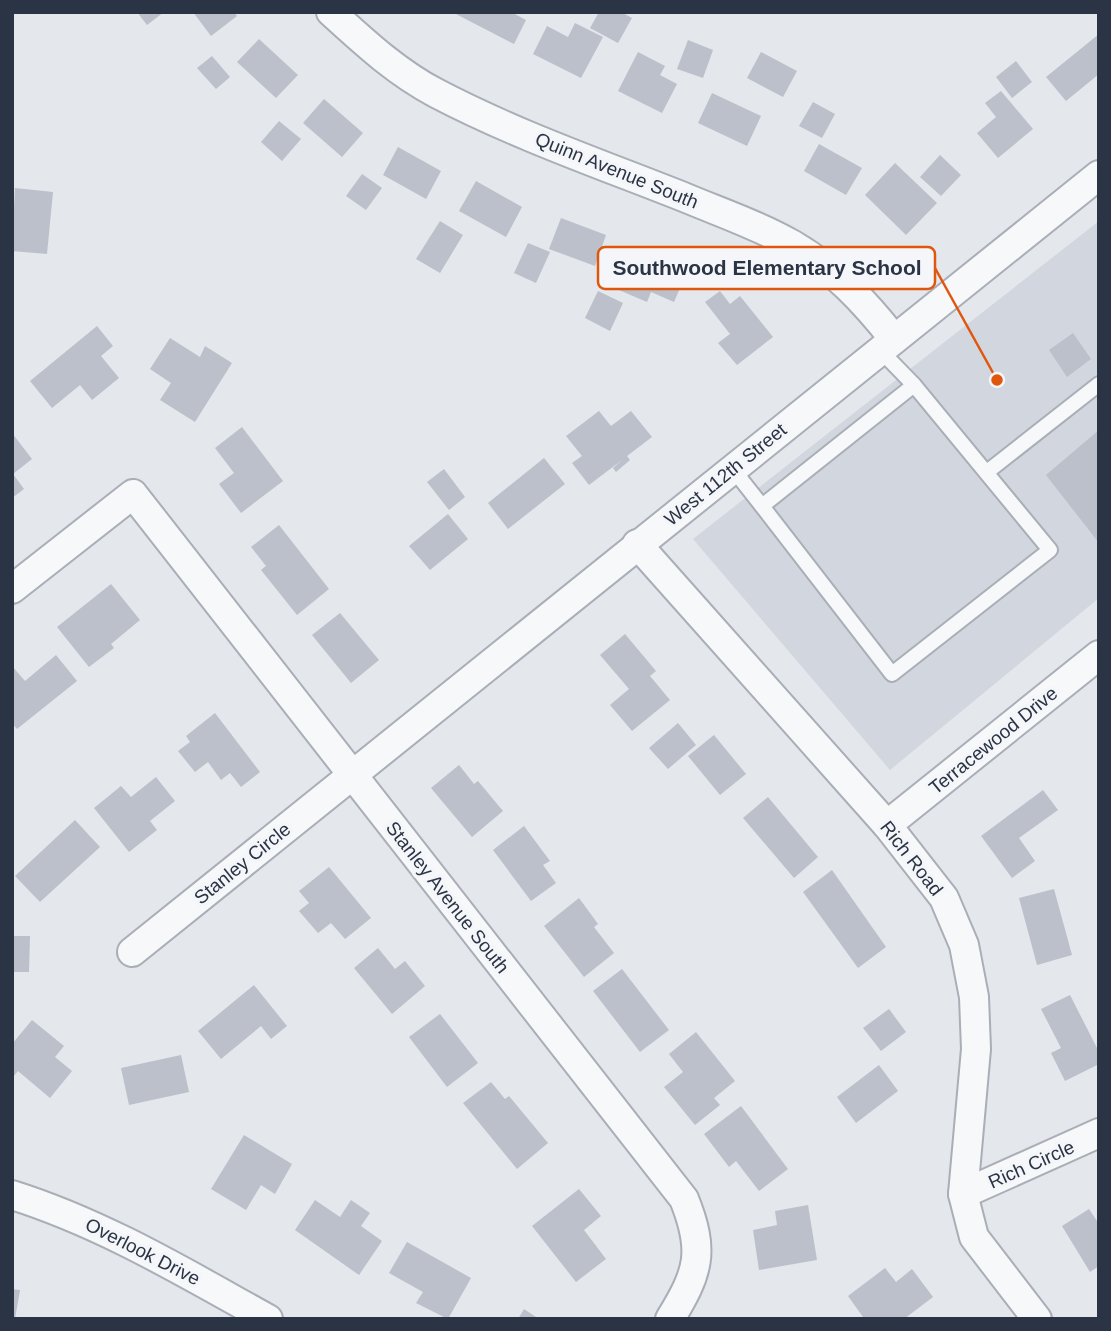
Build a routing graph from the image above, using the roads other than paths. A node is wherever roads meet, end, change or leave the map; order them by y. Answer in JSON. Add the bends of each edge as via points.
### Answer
{"nodes":[{"id":1,"x":331,"y":12,"type":"edge"},
{"id":2,"x":1099,"y":174,"type":"edge"},
{"id":3,"x":887,"y":344,"type":"junction"},
{"id":4,"x":1099,"y":384,"type":"edge"},
{"id":5,"x":914,"y":385,"type":"junction"},
{"id":6,"x":732,"y":468,"type":"junction"},
{"id":7,"x":987,"y":472,"type":"junction"},
{"id":8,"x":762,"y":506,"type":"junction"},
{"id":9,"x":637,"y":544,"type":"junction"},
{"id":10,"x":12,"y":589,"type":"edge"},
{"id":11,"x":1099,"y":655,"type":"edge"},
{"id":12,"x":352,"y":774,"type":"junction"},
{"id":13,"x":887,"y":825,"type":"junction"},
{"id":14,"x":132,"y":952,"type":"dead end"},
{"id":15,"x":1099,"y":1133,"type":"edge"},
{"id":16,"x":963,"y":1194,"type":"junction"},
{"id":17,"x":12,"y":1195,"type":"edge"},
{"id":18,"x":268,"y":1319,"type":"edge"},
{"id":19,"x":670,"y":1319,"type":"edge"},
{"id":20,"x":1037,"y":1319,"type":"edge"}],
"edges":[{"from":1,"to":3,"type":"street","name":"Quinn Avenue South","via":[[377,55],[434,92],[793,246],[866,302]]},
{"from":2,"to":3,"type":"street","name":"West 112th Street"},
{"from":3,"to":5,"type":"lane"},
{"from":3,"to":6,"type":"street","name":"West 112th Street"},
{"from":4,"to":7,"type":"lane"},
{"from":5,"to":7,"type":"lane"},
{"from":5,"to":8,"type":"lane"},
{"from":6,"to":8,"type":"lane"},
{"from":6,"to":9,"type":"street","name":"West 112th Street"},
{"from":7,"to":8,"type":"lane","via":[[1050,550],[892,674]]},
{"from":9,"to":12,"type":"street","name":"West 112th Street"},
{"from":9,"to":13,"type":"street","name":"Rich Road"},
{"from":10,"to":12,"type":"street","name":"Stanley Avenue South","via":[[133,494]]},
{"from":11,"to":13,"type":"street","name":"Terracewood Drive"},
{"from":12,"to":14,"type":"street","name":"Stanley Circle"},
{"from":12,"to":19,"type":"street","name":"Stanley Avenue South","via":[[684,1199],[696,1229],[697,1259],[688,1289]]},
{"from":13,"to":16,"type":"street","name":"Rich Road","via":[[944,898],[964,945],[974,997],[976,1049]]},
{"from":15,"to":16,"type":"street","name":"Rich Circle"},
{"from":16,"to":20,"type":"street","name":"Rich Road","via":[[974,1237]]},
{"from":17,"to":18,"type":"street","name":"Overlook Drive","via":[[65,1212],[121,1238]]}]}
